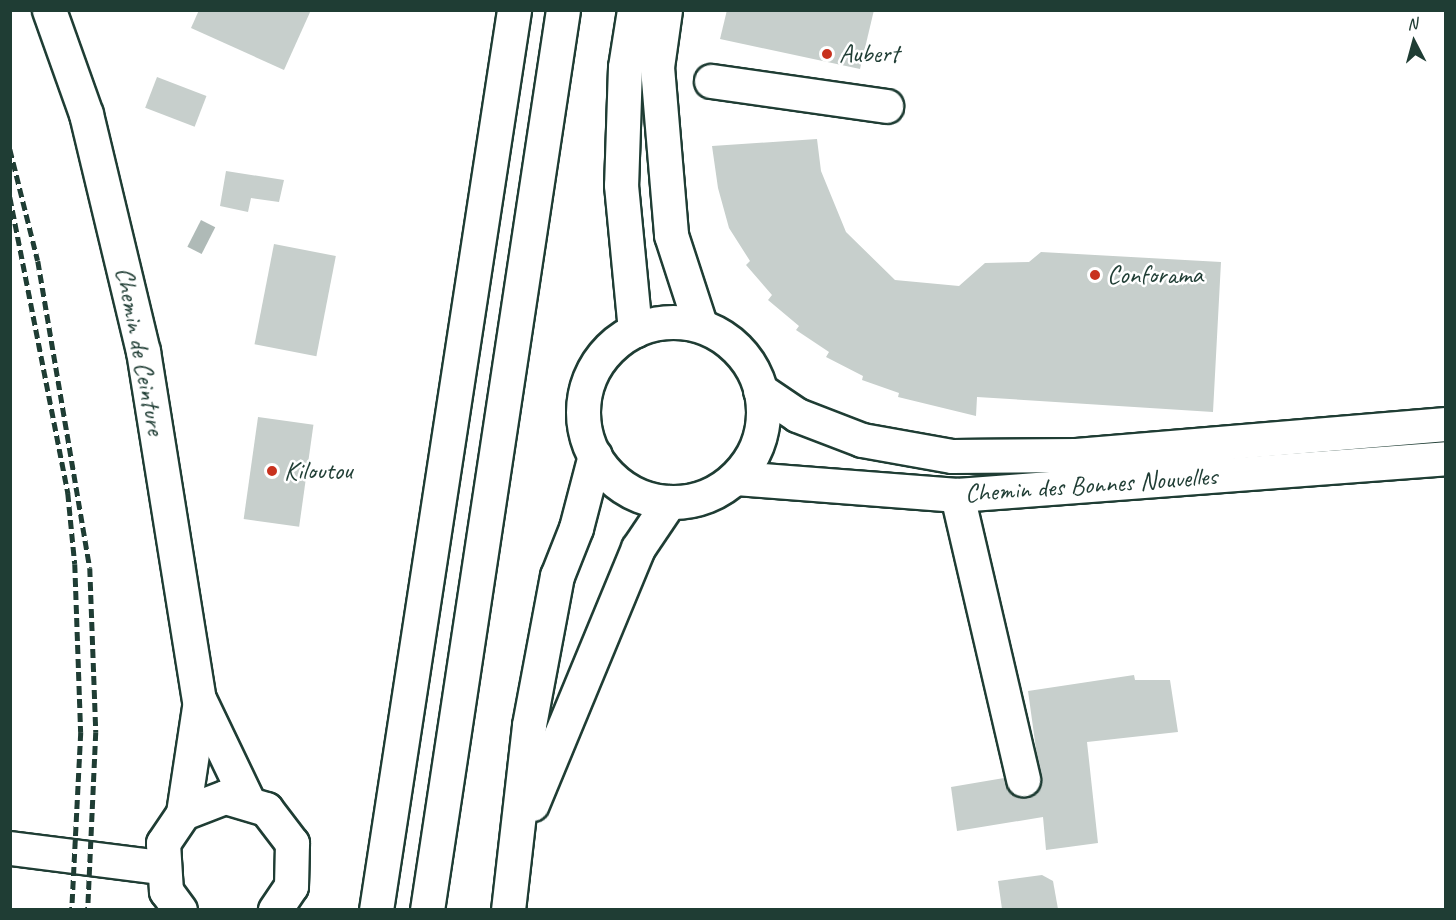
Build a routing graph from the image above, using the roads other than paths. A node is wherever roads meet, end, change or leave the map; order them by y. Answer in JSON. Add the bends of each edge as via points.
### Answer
{"nodes":[{"id":1,"x":49,"y":10,"type":"edge"},
{"id":2,"x":514,"y":10,"type":"edge"},
{"id":3,"x":563,"y":10,"type":"edge"},
{"id":4,"x":634,"y":10,"type":"edge"},
{"id":5,"x":665,"y":10,"type":"edge"},
{"id":6,"x":711,"y":81,"type":"dead end"},
{"id":7,"x":886,"y":106,"type":"dead end"},
{"id":8,"x":700,"y":324,"type":"junction"},
{"id":9,"x":635,"y":330,"type":"junction"},
{"id":10,"x":760,"y":390,"type":"junction"},
{"id":11,"x":1446,"y":424,"type":"edge"},
{"id":12,"x":595,"y":455,"type":"junction"},
{"id":13,"x":1446,"y":458,"type":"edge"},
{"id":14,"x":736,"y":478,"type":"junction"},
{"id":15,"x":957,"y":495,"type":"junction"},
{"id":16,"x":669,"y":502,"type":"junction"},
{"id":17,"x":200,"y":699,"type":"junction"},
{"id":18,"x":1023,"y":779,"type":"dead end"},
{"id":19,"x":247,"y":799,"type":"junction"},
{"id":20,"x":183,"y":813,"type":"junction"},
{"id":21,"x":521,"y":831,"type":"junction"},
{"id":22,"x":10,"y":849,"type":"edge"},
{"id":23,"x":161,"y":867,"type":"junction"},
{"id":24,"x":180,"y":909,"type":"edge"},
{"id":25,"x":275,"y":909,"type":"edge"},
{"id":26,"x":376,"y":909,"type":"edge"},
{"id":27,"x":426,"y":909,"type":"edge"},
{"id":28,"x":508,"y":909,"type":"edge"}],
"edges":[{"from":1,"to":17,"type":"main road","name":"Chemin de Ceinture","via":[[87,114],[143,351]]},
{"from":2,"to":26,"type":"main road"},
{"from":3,"to":27,"type":"main road"},
{"from":4,"to":9,"type":"main road","via":[[625,67],[621,185]]},
{"from":5,"to":8,"type":"main road","via":[[657,67],[671,235]]},
{"from":6,"to":7,"type":"main road"},
{"from":8,"to":9,"type":"main road","via":[[678,321]]},
{"from":8,"to":10,"type":"main road","via":[[734,346]]},
{"from":9,"to":12,"type":"main road","via":[[611,346],[593,369],[583,396],[583,424]]},
{"from":10,"to":11,"type":"main road","name":"Chemin des Bonnes Nouvelles","via":[[797,416],[862,440],[952,456],[1076,455]]},
{"from":10,"to":14,"type":"main road","via":[[763,418],[754,452]]},
{"from":12,"to":16,"type":"main road","via":[[604,472],[623,488]]},
{"from":12,"to":21,"type":"main road","via":[[557,576],[529,725]]},
{"from":13,"to":15,"type":"main road","name":"Chemin des Bonnes Nouvelles"},
{"from":14,"to":15,"type":"main road","name":"Chemin des Bonnes Nouvelles"},
{"from":14,"to":16,"type":"main road","via":[[696,499]]},
{"from":15,"to":18,"type":"main road"},
{"from":16,"to":21,"type":"main road","via":[[638,548]]},
{"from":17,"to":19,"type":"main road","name":"Chemin de Ceinture"},
{"from":17,"to":20,"type":"main road","name":"Chemin de Ceinture"},
{"from":19,"to":20,"type":"main road","via":[[225,797]]},
{"from":19,"to":25,"type":"main road","via":[[266,808],[292,843],[291,886]]},
{"from":20,"to":23,"type":"main road","via":[[163,843]]},
{"from":21,"to":28,"type":"main road"},
{"from":22,"to":23,"type":"main road"},
{"from":23,"to":24,"type":"main road","via":[[166,891]]}]}
